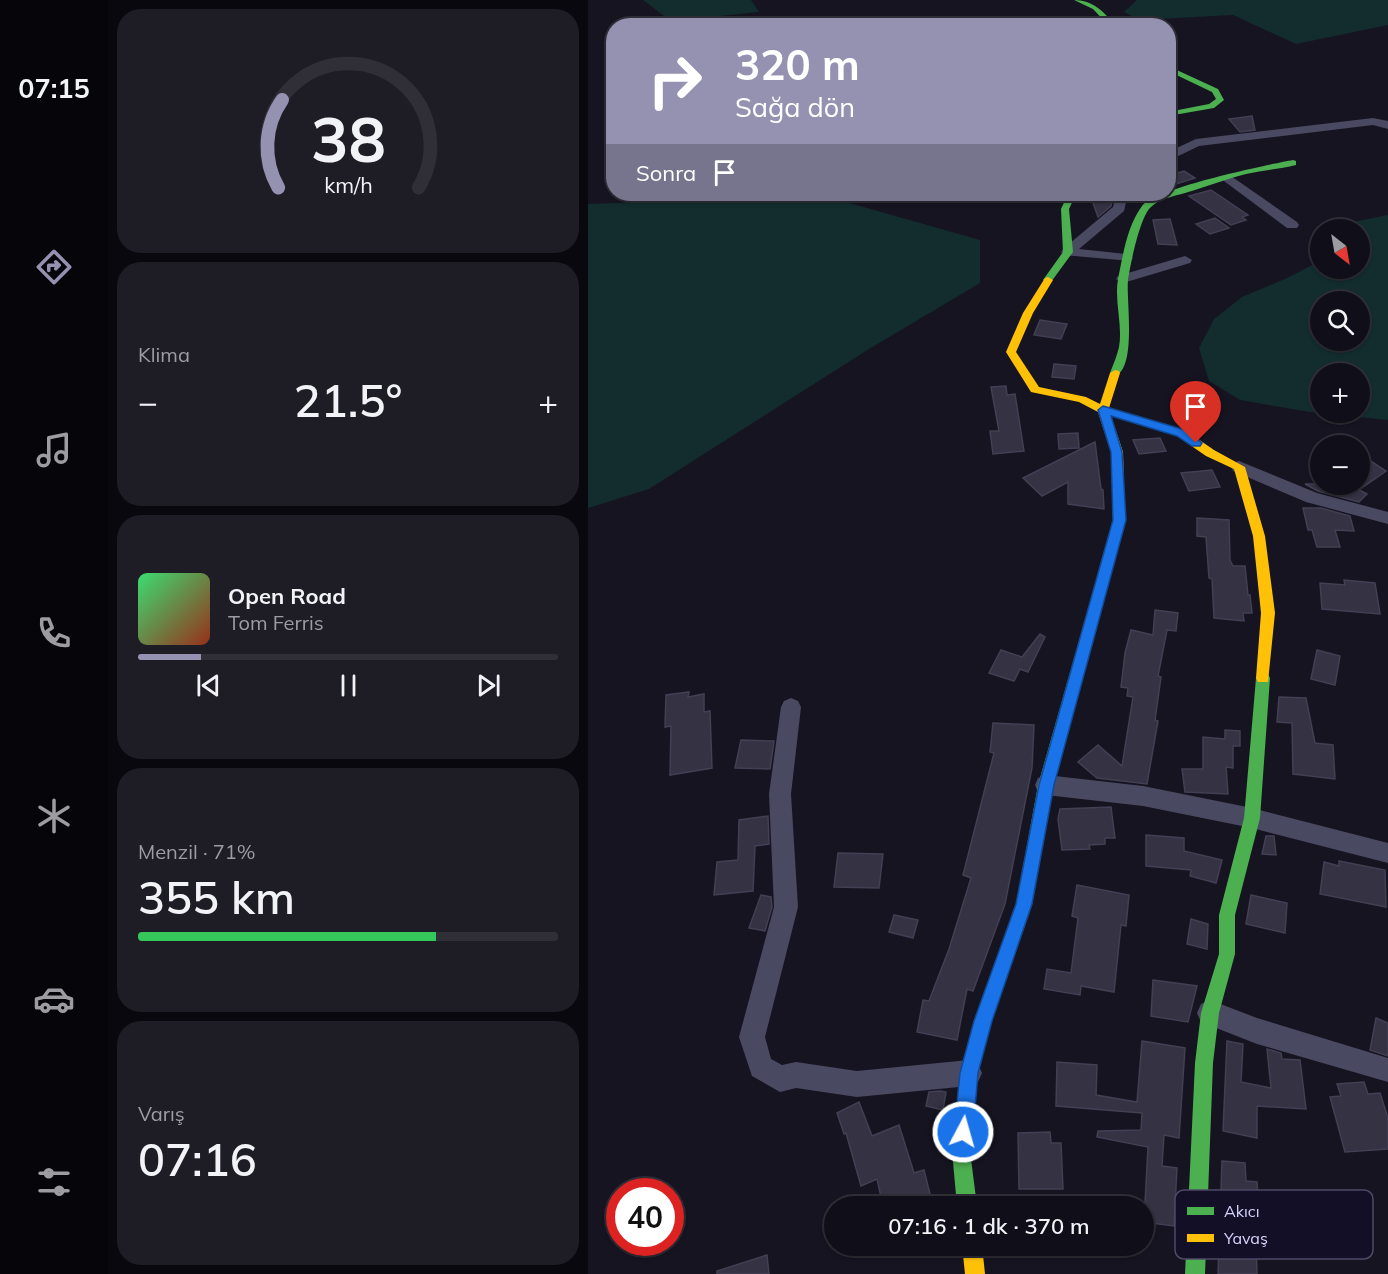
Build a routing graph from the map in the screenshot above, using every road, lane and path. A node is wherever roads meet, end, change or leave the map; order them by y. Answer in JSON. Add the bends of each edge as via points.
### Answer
{"nodes":[{"id":1,"x":1077,"y":0,"type":"edge"},
{"id":2,"x":1105,"y":18,"type":"edge"},
{"id":3,"x":1176,"y":72,"type":"edge"},
{"id":4,"x":1176,"y":113,"type":"edge"},
{"id":5,"x":1388,"y":125,"type":"edge"},
{"id":6,"x":1176,"y":153,"type":"edge"},
{"id":7,"x":1293,"y":163,"type":"dead end"},
{"id":8,"x":1228,"y":178,"type":"junction"},
{"id":9,"x":1176,"y":193,"type":"edge"},
{"id":10,"x":1069,"y":201,"type":"edge"},
{"id":11,"x":1120,"y":201,"type":"edge"},
{"id":12,"x":1154,"y":201,"type":"edge"},
{"id":13,"x":1292,"y":225,"type":"dead end"},
{"id":14,"x":1068,"y":252,"type":"junction"},
{"id":15,"x":1126,"y":258,"type":"junction"},
{"id":16,"x":1185,"y":260,"type":"dead end"},
{"id":17,"x":1123,"y":279,"type":"junction"},
{"id":18,"x":1103,"y":410,"type":"junction"},
{"id":19,"x":1239,"y":467,"type":"junction"},
{"id":20,"x":1388,"y":518,"type":"edge"},
{"id":21,"x":791,"y":707,"type":"dead end"},
{"id":22,"x":1047,"y":785,"type":"junction"},
{"id":23,"x":1252,"y":818,"type":"junction"},
{"id":24,"x":1388,"y":853,"type":"edge"},
{"id":25,"x":1210,"y":1013,"type":"junction"},
{"id":26,"x":1386,"y":1070,"type":"dead end"},
{"id":27,"x":969,"y":1073,"type":"junction"},
{"id":28,"x":1199,"y":1190,"type":"edge"},
{"id":29,"x":966,"y":1196,"type":"edge"},
{"id":30,"x":973,"y":1256,"type":"edge"},
{"id":31,"x":1196,"y":1259,"type":"edge"},
{"id":32,"x":975,"y":1274,"type":"edge"},
{"id":33,"x":1195,"y":1274,"type":"edge"}],
"edges":[{"from":1,"to":2,"type":"street","via":[[1095,8]]},
{"from":3,"to":4,"type":"street","via":[[1215,91],[1220,100],[1212,106]]},
{"from":5,"to":6,"type":"street","via":[[1373,122],[1236,136],[1196,143]]},
{"from":7,"to":8,"type":"street"},
{"from":8,"to":9,"type":"street"},
{"from":8,"to":13,"type":"street"},
{"from":10,"to":14,"type":"street","via":[[1065,209]]},
{"from":11,"to":14,"type":"street","via":[[1119,208]]},
{"from":12,"to":15,"type":"street","via":[[1140,217]]},
{"from":14,"to":15,"type":"street"},
{"from":14,"to":18,"type":"street","via":[[1018,332],[1011,352],[1035,390],[1082,399]]},
{"from":15,"to":17,"type":"street"},
{"from":16,"to":17,"type":"street"},
{"from":17,"to":18,"type":"street","via":[[1124,347]]},
{"from":18,"to":19,"type":"street","via":[[1181,433]]},
{"from":18,"to":22,"type":"street","via":[[1117,452],[1119,520]]},
{"from":19,"to":20,"type":"street","via":[[1312,498]]},
{"from":19,"to":23,"type":"street","via":[[1259,536],[1268,613]]},
{"from":21,"to":27,"type":"street","via":[[780,794],[786,907],[752,1037],[761,1067],[780,1079],[796,1075],[857,1084]]},
{"from":22,"to":23,"type":"street","via":[[1143,796]]},
{"from":22,"to":27,"type":"street","via":[[1024,904]]},
{"from":23,"to":24,"type":"street"},
{"from":23,"to":25,"type":"street","via":[[1227,915],[1227,954]]},
{"from":25,"to":26,"type":"street"},
{"from":25,"to":28,"type":"street"},
{"from":27,"to":29,"type":"street","via":[[961,1151]]},
{"from":30,"to":32,"type":"street"},
{"from":31,"to":33,"type":"street"}]}
